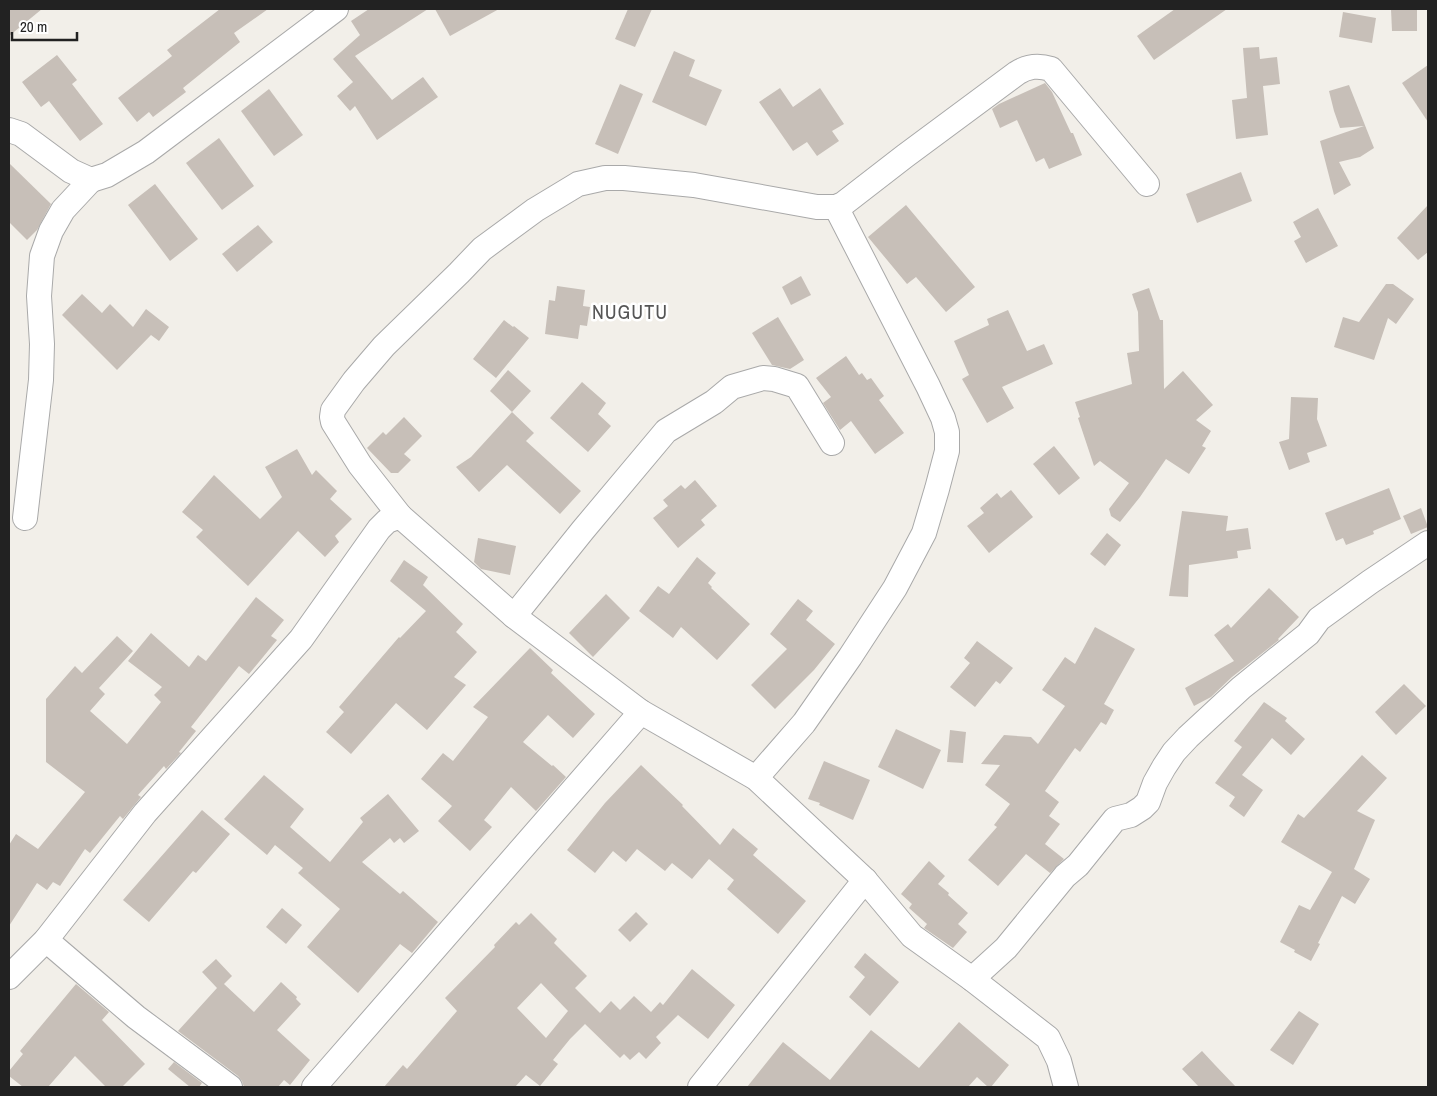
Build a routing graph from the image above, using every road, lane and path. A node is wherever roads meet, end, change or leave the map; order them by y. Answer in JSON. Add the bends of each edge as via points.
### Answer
{"nodes":[{"id":1,"x":336,"y":9,"type":"edge"},
{"id":2,"x":13,"y":126,"type":"edge"},
{"id":3,"x":92,"y":180,"type":"junction"},
{"id":4,"x":1147,"y":184,"type":"dead end"},
{"id":5,"x":836,"y":208,"type":"junction"},
{"id":6,"x":832,"y":443,"type":"dead end"},
{"id":7,"x":400,"y":516,"type":"junction"},
{"id":8,"x":26,"y":518,"type":"dead end"},
{"id":9,"x":1428,"y":542,"type":"edge"},
{"id":10,"x":514,"y":616,"type":"junction"},
{"id":11,"x":641,"y":712,"type":"junction"},
{"id":12,"x":756,"y":778,"type":"junction"},
{"id":13,"x":865,"y":880,"type":"junction"},
{"id":14,"x":46,"y":940,"type":"junction"},
{"id":15,"x":9,"y":977,"type":"edge"},
{"id":16,"x":972,"y":979,"type":"junction"},
{"id":17,"x":230,"y":1087,"type":"edge"},
{"id":18,"x":314,"y":1087,"type":"edge"},
{"id":19,"x":700,"y":1087,"type":"edge"},
{"id":20,"x":1066,"y":1087,"type":"edge"}],
"edges":[{"from":1,"to":3,"type":"street","via":[[146,152]]},
{"from":2,"to":3,"type":"street","via":[[71,171]]},
{"from":3,"to":8,"type":"street","via":[[63,210],[42,256],[39,296],[41,380]]},
{"from":4,"to":5,"type":"street","via":[[1051,69],[1038,66],[1017,73]]},
{"from":5,"to":7,"type":"street","via":[[694,184],[605,178],[578,184],[535,210],[482,249],[384,346],[333,410],[333,422],[360,465]]},
{"from":5,"to":12,"type":"street","via":[[943,418],[947,432],[946,451],[924,533],[894,588],[804,722]]},
{"from":6,"to":10,"type":"street","via":[[797,386],[763,378],[732,387],[666,431]]},
{"from":7,"to":10,"type":"street"},
{"from":7,"to":14,"type":"street","via":[[387,521],[379,529],[301,639],[145,813]]},
{"from":9,"to":16,"type":"street","via":[[1319,619],[1308,634],[1241,688],[1188,737],[1164,767],[1148,802],[1131,815],[1115,819],[1006,948]]},
{"from":10,"to":11,"type":"street"},
{"from":11,"to":12,"type":"street"},
{"from":11,"to":18,"type":"street"},
{"from":12,"to":13,"type":"street"},
{"from":13,"to":16,"type":"street","via":[[912,936]]},
{"from":13,"to":19,"type":"street"},
{"from":14,"to":15,"type":"street"},
{"from":14,"to":17,"type":"street","via":[[136,1017]]},
{"from":16,"to":20,"type":"street","via":[[1048,1038]]}]}
